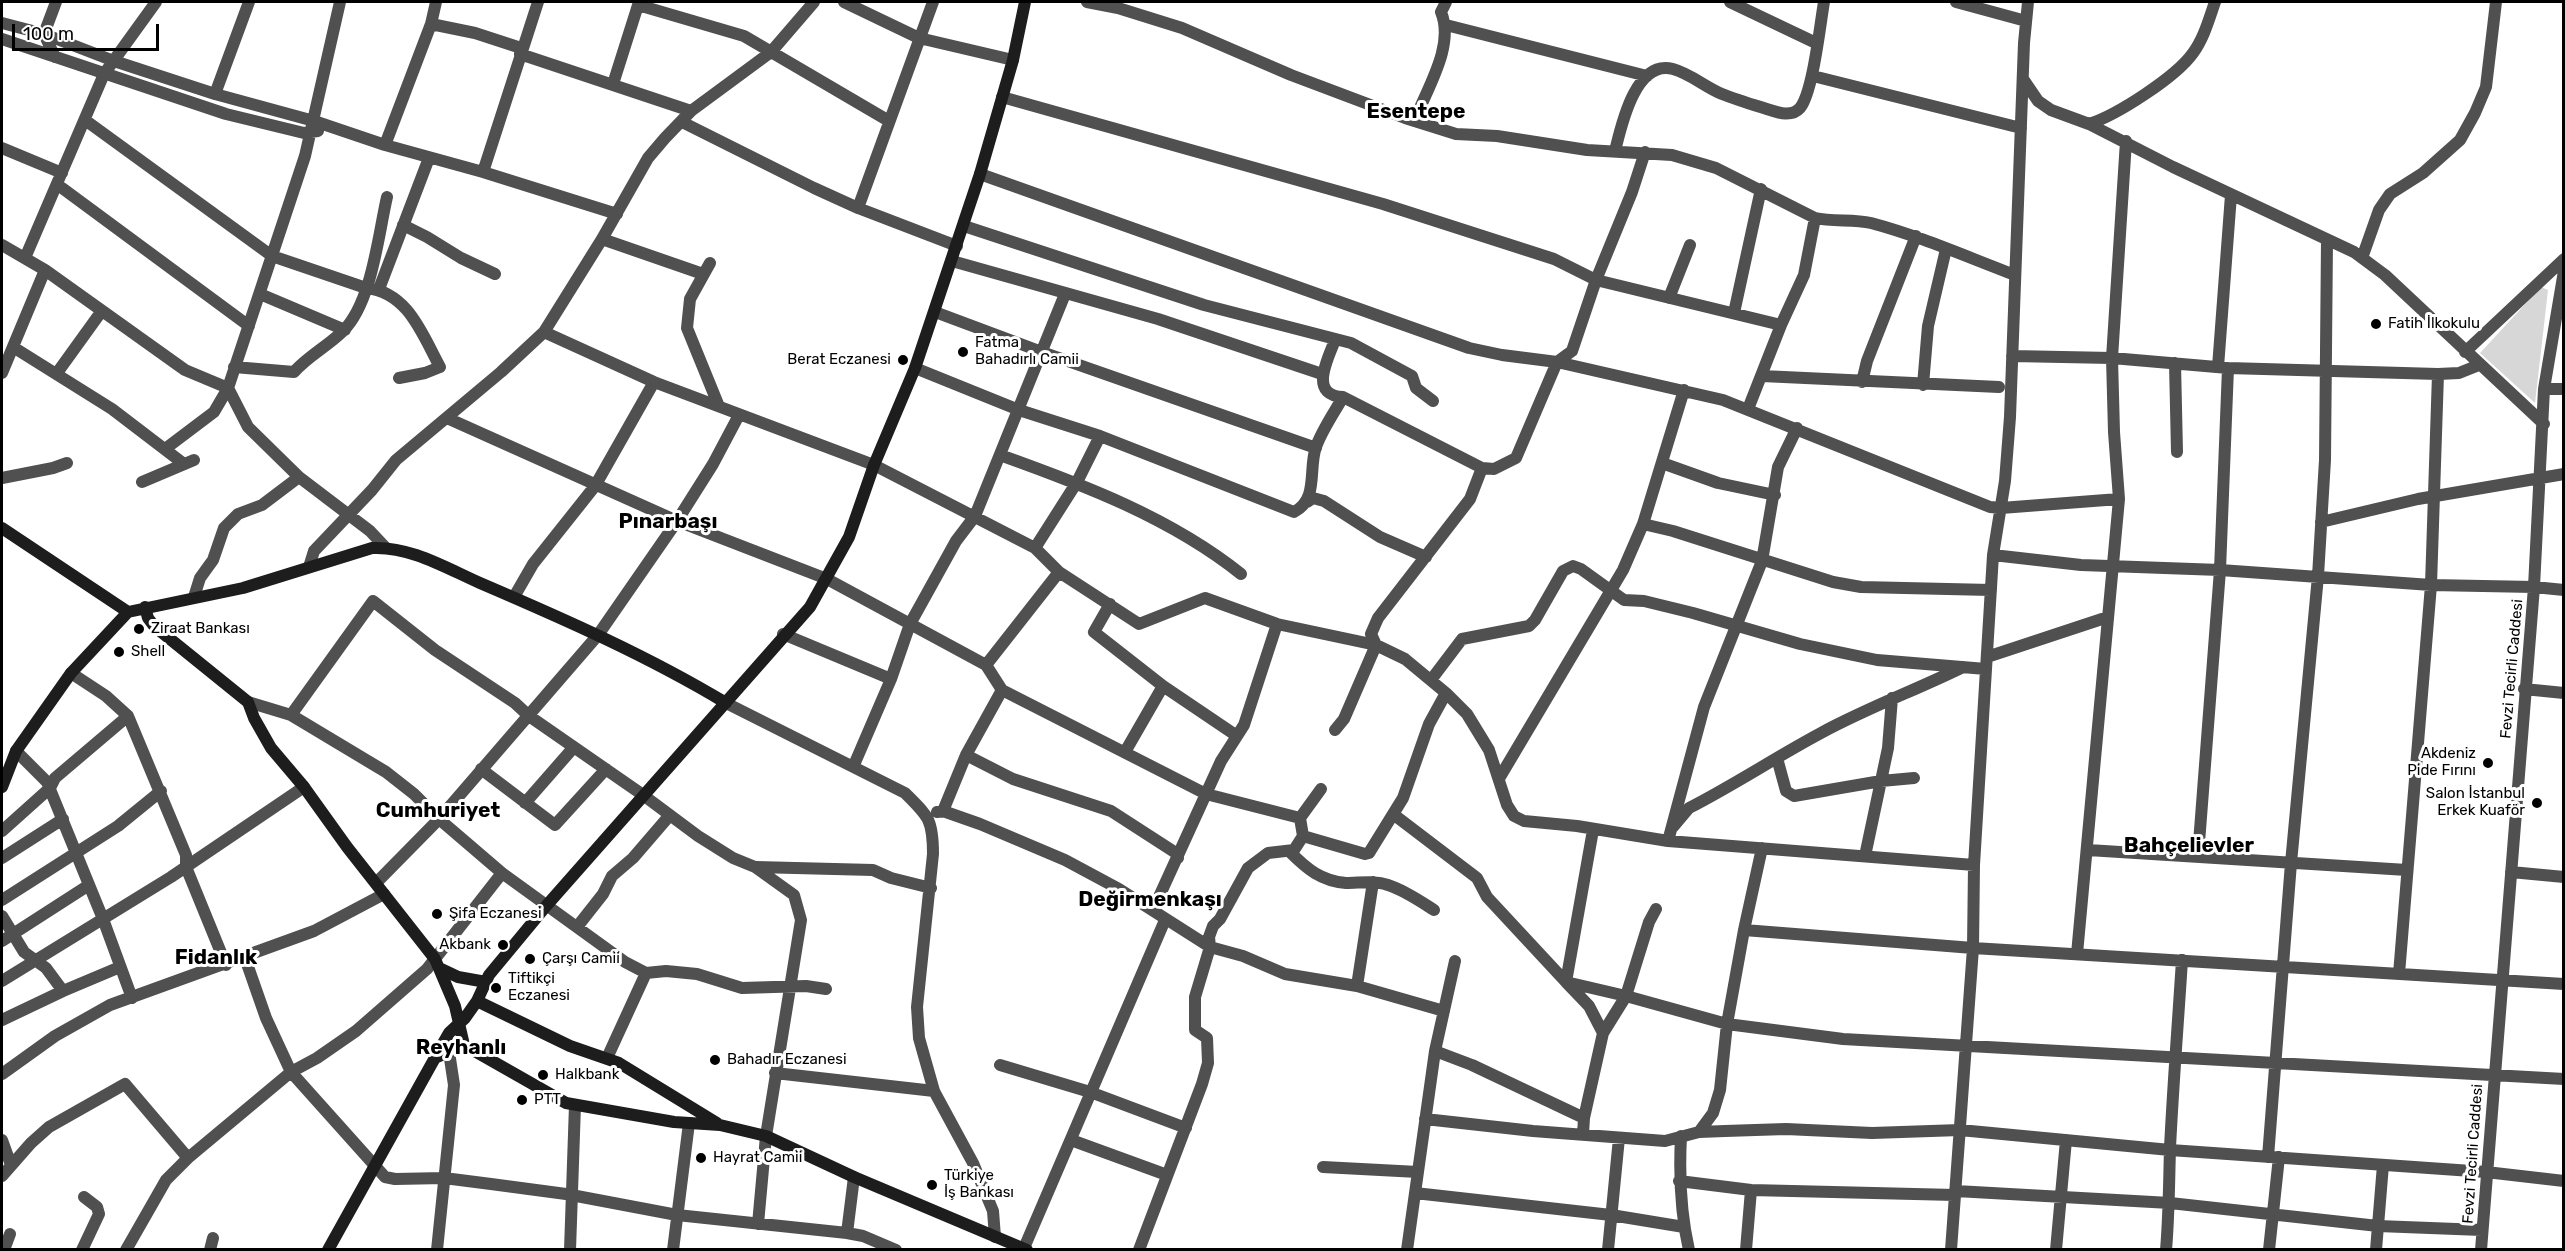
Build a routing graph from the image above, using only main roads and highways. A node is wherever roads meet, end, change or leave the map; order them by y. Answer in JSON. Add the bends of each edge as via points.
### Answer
{"nodes":[{"id":1,"x":1025,"y":2,"type":"edge"},
{"id":2,"x":2,"y":528,"type":"edge"},
{"id":3,"x":145,"y":607,"type":"junction"},
{"id":4,"x":128,"y":612,"type":"junction"},
{"id":5,"x":726,"y":703,"type":"junction"},
{"id":6,"x":3,"y":782,"type":"edge"},
{"id":7,"x":437,"y":964,"type":"junction"},
{"id":8,"x":486,"y":982,"type":"junction"},
{"id":9,"x":477,"y":1001,"type":"junction"},
{"id":10,"x":458,"y":1025,"type":"junction"},
{"id":11,"x":464,"y":1045,"type":"junction"},
{"id":12,"x":436,"y":1057,"type":"junction"},
{"id":13,"x":720,"y":1125,"type":"junction"},
{"id":14,"x":1025,"y":1249,"type":"edge"},
{"id":15,"x":328,"y":1250,"type":"edge"}],
"edges":[{"from":1,"to":5,"type":"main road","via":[[1013,60],[964,226],[915,368],[849,537],[810,607]]},
{"from":2,"to":4,"type":"main road"},
{"from":3,"to":4,"type":"main road"},
{"from":3,"to":5,"type":"main road","via":[[243,588],[385,547],[405,551],[598,635]]},
{"from":3,"to":7,"type":"main road","via":[[154,626],[248,702],[271,748],[304,786]]},
{"from":4,"to":6,"type":"main road","via":[[71,673],[16,751]]},
{"from":5,"to":8,"type":"main road","via":[[547,905]]},
{"from":7,"to":8,"type":"main road","via":[[458,977]]},
{"from":7,"to":10,"type":"main road","via":[[455,1006]]},
{"from":8,"to":9,"type":"main road"},
{"from":9,"to":10,"type":"main road"},
{"from":9,"to":13,"type":"main road","via":[[570,1046],[632,1069]]},
{"from":10,"to":11,"type":"main road"},
{"from":10,"to":12,"type":"main road"},
{"from":11,"to":12,"type":"main road"},
{"from":11,"to":13,"type":"main road","via":[[552,1097],[574,1105]]},
{"from":12,"to":15,"type":"main road"},
{"from":13,"to":14,"type":"main road","via":[[766,1136]]}]}
